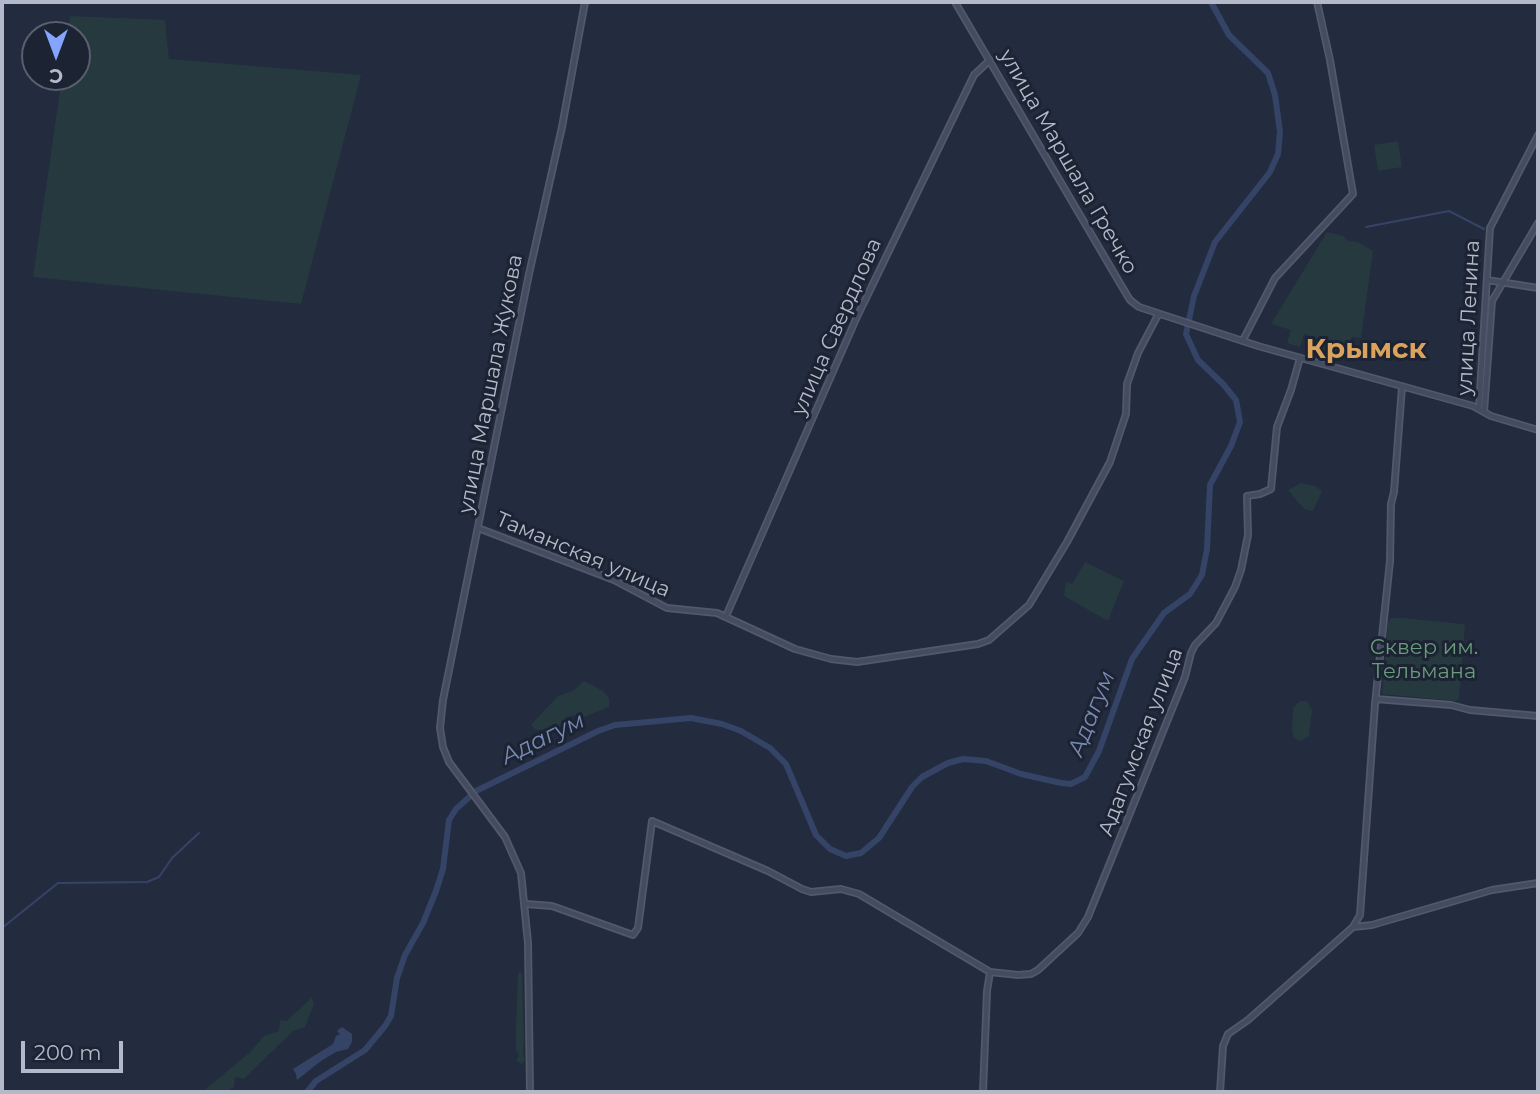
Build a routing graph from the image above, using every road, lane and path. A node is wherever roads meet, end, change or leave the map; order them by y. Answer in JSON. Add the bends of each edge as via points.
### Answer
{"nodes":[{"id":1,"x":585,"y":2,"type":"edge"},
{"id":2,"x":955,"y":2,"type":"edge"},
{"id":3,"x":1317,"y":2,"type":"edge"},
{"id":4,"x":990,"y":60,"type":"junction"},
{"id":5,"x":1538,"y":135,"type":"edge"},
{"id":6,"x":1538,"y":223,"type":"edge"},
{"id":7,"x":1487,"y":280,"type":"junction"},
{"id":8,"x":1501,"y":282,"type":"junction"},
{"id":9,"x":1538,"y":288,"type":"edge"},
{"id":10,"x":1158,"y":315,"type":"junction"},
{"id":11,"x":1244,"y":340,"type":"junction"},
{"id":12,"x":1485,"y":343,"type":"junction"},
{"id":13,"x":1300,"y":358,"type":"junction"},
{"id":14,"x":1402,"y":387,"type":"junction"},
{"id":15,"x":1482,"y":411,"type":"junction"},
{"id":16,"x":1538,"y":430,"type":"edge"},
{"id":17,"x":478,"y":528,"type":"junction"},
{"id":18,"x":726,"y":616,"type":"junction"},
{"id":19,"x":1376,"y":699,"type":"junction"},
{"id":20,"x":1538,"y":716,"type":"edge"},
{"id":21,"x":1538,"y":883,"type":"edge"},
{"id":22,"x":526,"y":904,"type":"junction"},
{"id":23,"x":1353,"y":927,"type":"junction"},
{"id":24,"x":990,"y":972,"type":"junction"},
{"id":25,"x":530,"y":1092,"type":"edge"},
{"id":26,"x":983,"y":1092,"type":"edge"},
{"id":27,"x":1220,"y":1092,"type":"edge"}],
"edges":[{"from":1,"to":17,"type":"main road","name":"улица Маршала Жукова"},
{"from":2,"to":4,"type":"main road","name":"улица Маршала Гречко"},
{"from":3,"to":11,"type":"main road","via":[[1353,194],[1275,278]]},
{"from":4,"to":10,"type":"main road","name":"улица Маршала Гречко","via":[[1123,289],[1139,307]]},
{"from":4,"to":18,"type":"main road","name":"улица Свердлова","via":[[974,75],[856,319]]},
{"from":5,"to":7,"type":"main road","name":"улица Ленина","via":[[1490,228]]},
{"from":6,"to":8,"type":"main road","name":"улица Ленина"},
{"from":7,"to":8,"type":"main road"},
{"from":7,"to":12,"type":"main road","name":"улица Ленина"},
{"from":8,"to":9,"type":"main road"},
{"from":8,"to":12,"type":"main road","name":"улица Ленина","via":[[1491,305]]},
{"from":10,"to":11,"type":"main road","name":"улица Маршала Гречко"},
{"from":10,"to":18,"type":"main road","name":"Таманская улица","via":[[1127,384],[1126,414],[1110,462],[1029,605],[989,640],[851,662],[795,649]]},
{"from":11,"to":13,"type":"main road","name":"улица Маршала Гречко"},
{"from":12,"to":15,"type":"main road","name":"улица Ленина"},
{"from":13,"to":14,"type":"main road","name":"улица Маршала Гречко"},
{"from":13,"to":24,"type":"main road","name":"Адагумская улица","via":[[1277,427],[1271,489],[1247,496],[1248,535],[1235,587],[1216,623],[1191,653],[1095,903],[1078,933],[1038,970],[1018,975]]},
{"from":14,"to":15,"type":"main road","name":"улица Маршала Гречко"},
{"from":14,"to":19,"type":"main road"},
{"from":15,"to":16,"type":"main road","name":"улица Маршала Гречко"},
{"from":17,"to":18,"type":"main road","name":"Таманская улица","via":[[614,580],[667,608]]},
{"from":17,"to":22,"type":"main road","name":"улица Маршала Жукова","via":[[441,715],[443,747],[454,771],[505,836],[517,859]]},
{"from":19,"to":20,"type":"main road"},
{"from":19,"to":23,"type":"main road","via":[[1361,911]]},
{"from":21,"to":23,"type":"main road","via":[[1492,890]]},
{"from":22,"to":24,"type":"main road","via":[[552,906],[633,935],[638,928],[652,821],[811,891],[832,888],[859,894]]},
{"from":22,"to":25,"type":"main road","name":"улица Маршала Жукова"},
{"from":23,"to":27,"type":"main road","via":[[1228,1034]]},
{"from":24,"to":26,"type":"main road"}]}
